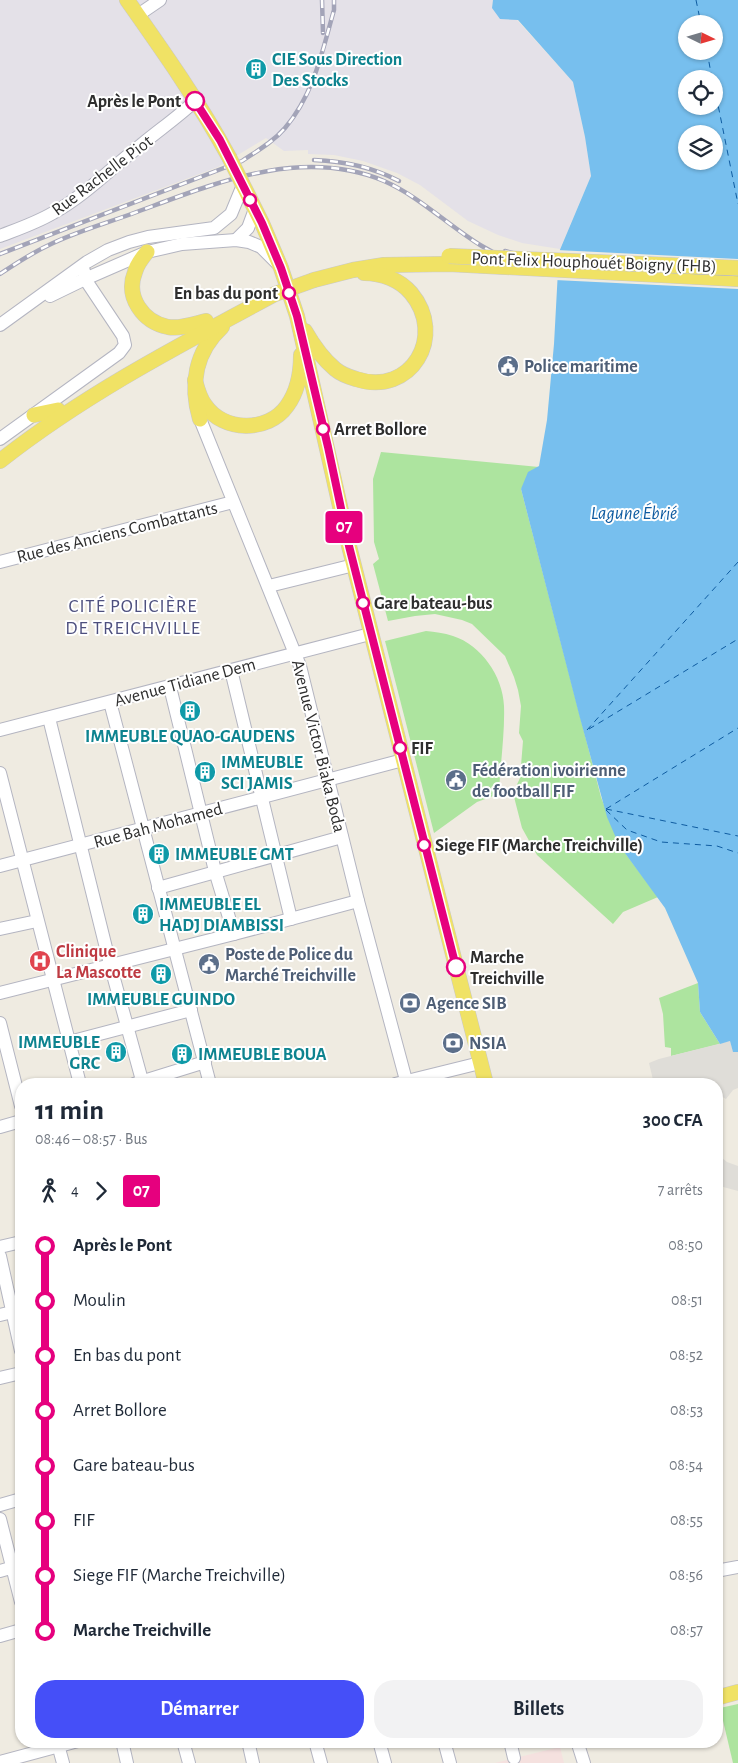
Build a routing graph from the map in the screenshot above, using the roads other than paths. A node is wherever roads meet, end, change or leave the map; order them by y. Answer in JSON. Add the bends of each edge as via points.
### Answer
{"nodes":[{"id":1,"x":127,"y":0,"type":"edge"},
{"id":2,"x":160,"y":0,"type":"edge"},
{"id":3,"x":138,"y":15,"type":"junction"},
{"id":4,"x":195,"y":101,"type":"junction"},
{"id":5,"x":243,"y":185,"type":"junction"},
{"id":6,"x":255,"y":209,"type":"junction"},
{"id":7,"x":0,"y":236,"type":"edge"},
{"id":8,"x":236,"y":240,"type":"junction"},
{"id":9,"x":147,"y":252,"type":"junction"},
{"id":10,"x":449,"y":260,"type":"junction"},
{"id":11,"x":87,"y":262,"type":"junction"},
{"id":12,"x":281,"y":268,"type":"junction"},
{"id":13,"x":738,"y":268,"type":"edge"},
{"id":14,"x":340,"y":273,"type":"junction"},
{"id":15,"x":313,"y":277,"type":"junction"},
{"id":16,"x":85,"y":279,"type":"junction"},
{"id":17,"x":738,"y":279,"type":"edge"},
{"id":18,"x":274,"y":291,"type":"junction"},
{"id":19,"x":244,"y":311,"type":"junction"},
{"id":20,"x":17,"y":313,"type":"junction"},
{"id":21,"x":297,"y":316,"type":"junction"},
{"id":22,"x":206,"y":321,"type":"junction"},
{"id":23,"x":0,"y":325,"type":"edge"},
{"id":24,"x":195,"y":380,"type":"junction"},
{"id":25,"x":58,"y":410,"type":"junction"},
{"id":26,"x":34,"y":415,"type":"junction"},
{"id":27,"x":200,"y":419,"type":"joint"},
{"id":28,"x":0,"y":439,"type":"edge"},
{"id":29,"x":0,"y":451,"type":"edge"},
{"id":30,"x":0,"y":461,"type":"edge"},
{"id":31,"x":234,"y":502,"type":"junction"},
{"id":32,"x":0,"y":562,"type":"edge"},
{"id":33,"x":354,"y":565,"type":"junction"},
{"id":34,"x":269,"y":586,"type":"junction"},
{"id":35,"x":370,"y":634,"type":"junction"},
{"id":36,"x":296,"y":653,"type":"junction"},
{"id":37,"x":231,"y":670,"type":"junction"},
{"id":38,"x":170,"y":687,"type":"junction"},
{"id":39,"x":110,"y":702,"type":"junction"},
{"id":40,"x":49,"y":718,"type":"junction"},
{"id":41,"x":0,"y":730,"type":"edge"},
{"id":42,"x":403,"y":760,"type":"junction"},
{"id":43,"x":0,"y":773,"type":"edge"},
{"id":44,"x":328,"y":780,"type":"junction"},
{"id":45,"x":260,"y":798,"type":"junction"},
{"id":46,"x":202,"y":813,"type":"junction"},
{"id":47,"x":142,"y":830,"type":"junction"},
{"id":48,"x":342,"y":837,"type":"junction"},
{"id":49,"x":81,"y":846,"type":"junction"},
{"id":50,"x":276,"y":856,"type":"junction"},
{"id":51,"x":22,"y":861,"type":"junction"},
{"id":52,"x":0,"y":866,"type":"edge"},
{"id":53,"x":215,"y":871,"type":"junction"},
{"id":54,"x":158,"y":888,"type":"junction"},
{"id":55,"x":358,"y":901,"type":"junction"},
{"id":56,"x":291,"y":919,"type":"junction"},
{"id":57,"x":37,"y":921,"type":"junction"},
{"id":58,"x":0,"y":929,"type":"edge"},
{"id":59,"x":234,"y":934,"type":"junction"},
{"id":60,"x":174,"y":949,"type":"junction"},
{"id":61,"x":110,"y":964,"type":"junction"},
{"id":62,"x":53,"y":981,"type":"junction"},
{"id":63,"x":0,"y":993,"type":"edge"},
{"id":64,"x":192,"y":1010,"type":"junction"},
{"id":65,"x":0,"y":1023,"type":"edge"},
{"id":66,"x":127,"y":1026,"type":"junction"},
{"id":67,"x":69,"y":1042,"type":"junction"},
{"id":68,"x":205,"y":1062,"type":"junction"},
{"id":69,"x":480,"y":1063,"type":"junction"},
{"id":70,"x":78,"y":1078,"type":"edge"},
{"id":71,"x":139,"y":1078,"type":"edge"},
{"id":72,"x":155,"y":1078,"type":"edge"},
{"id":73,"x":209,"y":1078,"type":"edge"},
{"id":74,"x":402,"y":1078,"type":"edge"},
{"id":75,"x":422,"y":1078,"type":"edge"},
{"id":76,"x":484,"y":1078,"type":"edge"},
{"id":77,"x":15,"y":1082,"type":"edge"},
{"id":78,"x":15,"y":1123,"type":"edge"},
{"id":79,"x":0,"y":1127,"type":"edge"},
{"id":80,"x":15,"y":1243,"type":"edge"},
{"id":81,"x":0,"y":1247,"type":"edge"},
{"id":82,"x":0,"y":1256,"type":"edge"},
{"id":83,"x":15,"y":1305,"type":"edge"},
{"id":84,"x":15,"y":1311,"type":"edge"},
{"id":85,"x":0,"y":1315,"type":"edge"},
{"id":86,"x":15,"y":1374,"type":"edge"},
{"id":87,"x":0,"y":1378,"type":"edge"},
{"id":88,"x":15,"y":1501,"type":"edge"},
{"id":89,"x":0,"y":1505,"type":"edge"},
{"id":90,"x":0,"y":1519,"type":"edge"},
{"id":91,"x":15,"y":1560,"type":"edge"},
{"id":92,"x":738,"y":1566,"type":"edge"},
{"id":93,"x":15,"y":1567,"type":"edge"},
{"id":94,"x":723,"y":1570,"type":"edge"},
{"id":95,"x":0,"y":1571,"type":"edge"},
{"id":96,"x":15,"y":1632,"type":"edge"},
{"id":97,"x":0,"y":1636,"type":"edge"},
{"id":98,"x":738,"y":1692,"type":"edge"},
{"id":99,"x":723,"y":1696,"type":"edge"},
{"id":100,"x":45,"y":1748,"type":"edge"},
{"id":101,"x":59,"y":1748,"type":"edge"},
{"id":102,"x":124,"y":1748,"type":"edge"},
{"id":103,"x":185,"y":1748,"type":"edge"},
{"id":104,"x":250,"y":1748,"type":"edge"},
{"id":105,"x":317,"y":1748,"type":"edge"},
{"id":106,"x":381,"y":1748,"type":"edge"},
{"id":107,"x":446,"y":1748,"type":"edge"},
{"id":108,"x":512,"y":1748,"type":"edge"},
{"id":109,"x":579,"y":1748,"type":"edge"},
{"id":110,"x":514,"y":1758,"type":"dead end"},
{"id":111,"x":0,"y":1762,"type":"edge"},
{"id":112,"x":63,"y":1763,"type":"edge"},
{"id":113,"x":127,"y":1763,"type":"edge"},
{"id":114,"x":189,"y":1763,"type":"edge"},
{"id":115,"x":253,"y":1763,"type":"edge"},
{"id":116,"x":321,"y":1763,"type":"edge"},
{"id":117,"x":385,"y":1763,"type":"edge"},
{"id":118,"x":450,"y":1763,"type":"edge"},
{"id":119,"x":584,"y":1763,"type":"edge"}],
"edges":[{"from":1,"to":3,"type":"main road"},
{"from":2,"to":3,"type":"street"},
{"from":3,"to":4,"type":"main road"},
{"from":4,"to":5,"type":"main road","bridge":true},
{"from":4,"to":7,"type":"street","name":"Rue Rachelle Piot","via":[[73,200],[54,213]]},
{"from":5,"to":6,"type":"main road"},
{"from":5,"to":11,"type":"street","via":[[231,214],[214,228],[129,242]]},
{"from":6,"to":8,"type":"street","via":[[248,228]]},
{"from":6,"to":12,"type":"main road"},
{"from":8,"to":9,"type":"street","via":[[182,244]]},
{"from":8,"to":12,"type":"street","via":[[262,247]]},
{"from":9,"to":16,"type":"street"},
{"from":9,"to":22,"type":"main road","via":[[137,266],[132,282],[139,310],[148,319],[169,327]]},
{"from":10,"to":13,"type":"main road","name":"Pont Felix Houphouét Boigny (FHB)","bridge":true},
{"from":10,"to":14,"type":"main road","via":[[384,265]]},
{"from":10,"to":15,"type":"main road","via":[[402,254],[379,256],[336,265]]},
{"from":10,"to":17,"type":"main road","name":"Pont Felix Houphouét Boigny (FHB)"},
{"from":11,"to":16,"type":"street"},
{"from":11,"to":20,"type":"street"},
{"from":12,"to":21,"type":"main road"},
{"from":14,"to":15,"type":"main road"},
{"from":14,"to":21,"type":"main road","via":[[368,273],[392,279],[413,295],[420,304],[426,326],[426,339],[415,364],[404,373],[379,382],[348,376],[324,358]]},
{"from":15,"to":18,"type":"main road","bridge":true},
{"from":16,"to":20,"type":"street"},
{"from":16,"to":26,"type":"street","via":[[123,336],[124,345],[119,353]]},
{"from":18,"to":19,"type":"main road"},
{"from":18,"to":22,"type":"main road"},
{"from":19,"to":24,"type":"main road","via":[[212,336],[199,360]]},
{"from":19,"to":30,"type":"main road","via":[[99,392]]},
{"from":20,"to":23,"type":"street"},
{"from":21,"to":24,"type":"main road","via":[[301,364],[298,384],[287,407],[279,415],[248,426],[226,422],[205,405]]},
{"from":21,"to":33,"type":"main road"},
{"from":22,"to":25,"type":"main road","via":[[94,385]]},
{"from":24,"to":27,"type":"main road"},
{"from":25,"to":26,"type":"main road"},
{"from":25,"to":29,"type":"main road"},
{"from":26,"to":28,"type":"street"},
{"from":27,"to":31,"type":"street","name":"Avenue Victor Biaka Boda"},
{"from":31,"to":32,"type":"street","name":"Rue des Anciens Combattants"},
{"from":31,"to":34,"type":"street","name":"Avenue Victor Biaka Boda"},
{"from":33,"to":34,"type":"street"},
{"from":33,"to":35,"type":"main road"},
{"from":34,"to":36,"type":"street","name":"Avenue Victor Biaka Boda"},
{"from":35,"to":36,"type":"street","name":"Avenue Tidiane Dem"},
{"from":35,"to":42,"type":"main road"},
{"from":36,"to":37,"type":"street","name":"Avenue Tidiane Dem"},
{"from":36,"to":44,"type":"street","name":"Avenue Victor Biaka Boda"},
{"from":37,"to":38,"type":"street","name":"Avenue Tidiane Dem"},
{"from":37,"to":45,"type":"street"},
{"from":38,"to":39,"type":"street","name":"Avenue Tidiane Dem"},
{"from":38,"to":46,"type":"street"},
{"from":39,"to":40,"type":"street","name":"Avenue Tidiane Dem"},
{"from":39,"to":47,"type":"street"},
{"from":40,"to":41,"type":"street","name":"Avenue Tidiane Dem"},
{"from":40,"to":49,"type":"street"},
{"from":42,"to":44,"type":"street","name":"Rue Bah Mohamed"},
{"from":42,"to":69,"type":"main road"},
{"from":43,"to":51,"type":"street"},
{"from":44,"to":45,"type":"street","name":"Rue Bah Mohamed"},
{"from":44,"to":48,"type":"street","name":"Avenue Victor Biaka Boda"},
{"from":45,"to":46,"type":"street","name":"Rue Bah Mohamed"},
{"from":45,"to":50,"type":"street"},
{"from":46,"to":47,"type":"street","name":"Rue Bah Mohamed"},
{"from":46,"to":53,"type":"street"},
{"from":47,"to":49,"type":"street","name":"Rue Bah Mohamed"},
{"from":47,"to":54,"type":"street"},
{"from":48,"to":50,"type":"street"},
{"from":48,"to":55,"type":"street","name":"Avenue Victor Biaka Boda"},
{"from":49,"to":51,"type":"street","name":"Rue Bah Mohamed"},
{"from":49,"to":61,"type":"street"},
{"from":50,"to":53,"type":"street"},
{"from":50,"to":56,"type":"street"},
{"from":51,"to":52,"type":"street","name":"Rue Bah Mohamed"},
{"from":51,"to":57,"type":"street"},
{"from":53,"to":54,"type":"street"},
{"from":53,"to":59,"type":"street"},
{"from":54,"to":60,"type":"street"},
{"from":55,"to":56,"type":"street"},
{"from":55,"to":74,"type":"street","name":"Avenue Victor Biaka Boda"},
{"from":56,"to":59,"type":"street"},
{"from":57,"to":58,"type":"street"},
{"from":57,"to":62,"type":"street"},
{"from":59,"to":60,"type":"street"},
{"from":60,"to":61,"type":"street"},
{"from":60,"to":64,"type":"street"},
{"from":61,"to":62,"type":"street"},
{"from":61,"to":66,"type":"street"},
{"from":62,"to":63,"type":"street"},
{"from":62,"to":67,"type":"street"},
{"from":64,"to":66,"type":"street"},
{"from":64,"to":68,"type":"street"},
{"from":65,"to":77,"type":"street"},
{"from":66,"to":67,"type":"street"},
{"from":66,"to":71,"type":"street"},
{"from":67,"to":70,"type":"street"},
{"from":68,"to":72,"type":"street"},
{"from":68,"to":73,"type":"street"},
{"from":69,"to":75,"type":"street"},
{"from":69,"to":76,"type":"main road"},
{"from":78,"to":79,"type":"street"},
{"from":80,"to":81,"type":"street"},
{"from":82,"to":83,"type":"street"},
{"from":84,"to":85,"type":"street"},
{"from":86,"to":87,"type":"street"},
{"from":88,"to":89,"type":"street"},
{"from":90,"to":91,"type":"street"},
{"from":92,"to":94,"type":"street"},
{"from":93,"to":95,"type":"street"},
{"from":96,"to":97,"type":"street"},
{"from":98,"to":99,"type":"main road"},
{"from":100,"to":111,"type":"street"},
{"from":101,"to":112,"type":"street"},
{"from":102,"to":113,"type":"street"},
{"from":103,"to":114,"type":"street"},
{"from":104,"to":115,"type":"street"},
{"from":105,"to":116,"type":"street"},
{"from":106,"to":117,"type":"street"},
{"from":107,"to":118,"type":"street"},
{"from":108,"to":110,"type":"street"},
{"from":109,"to":119,"type":"street"}]}
